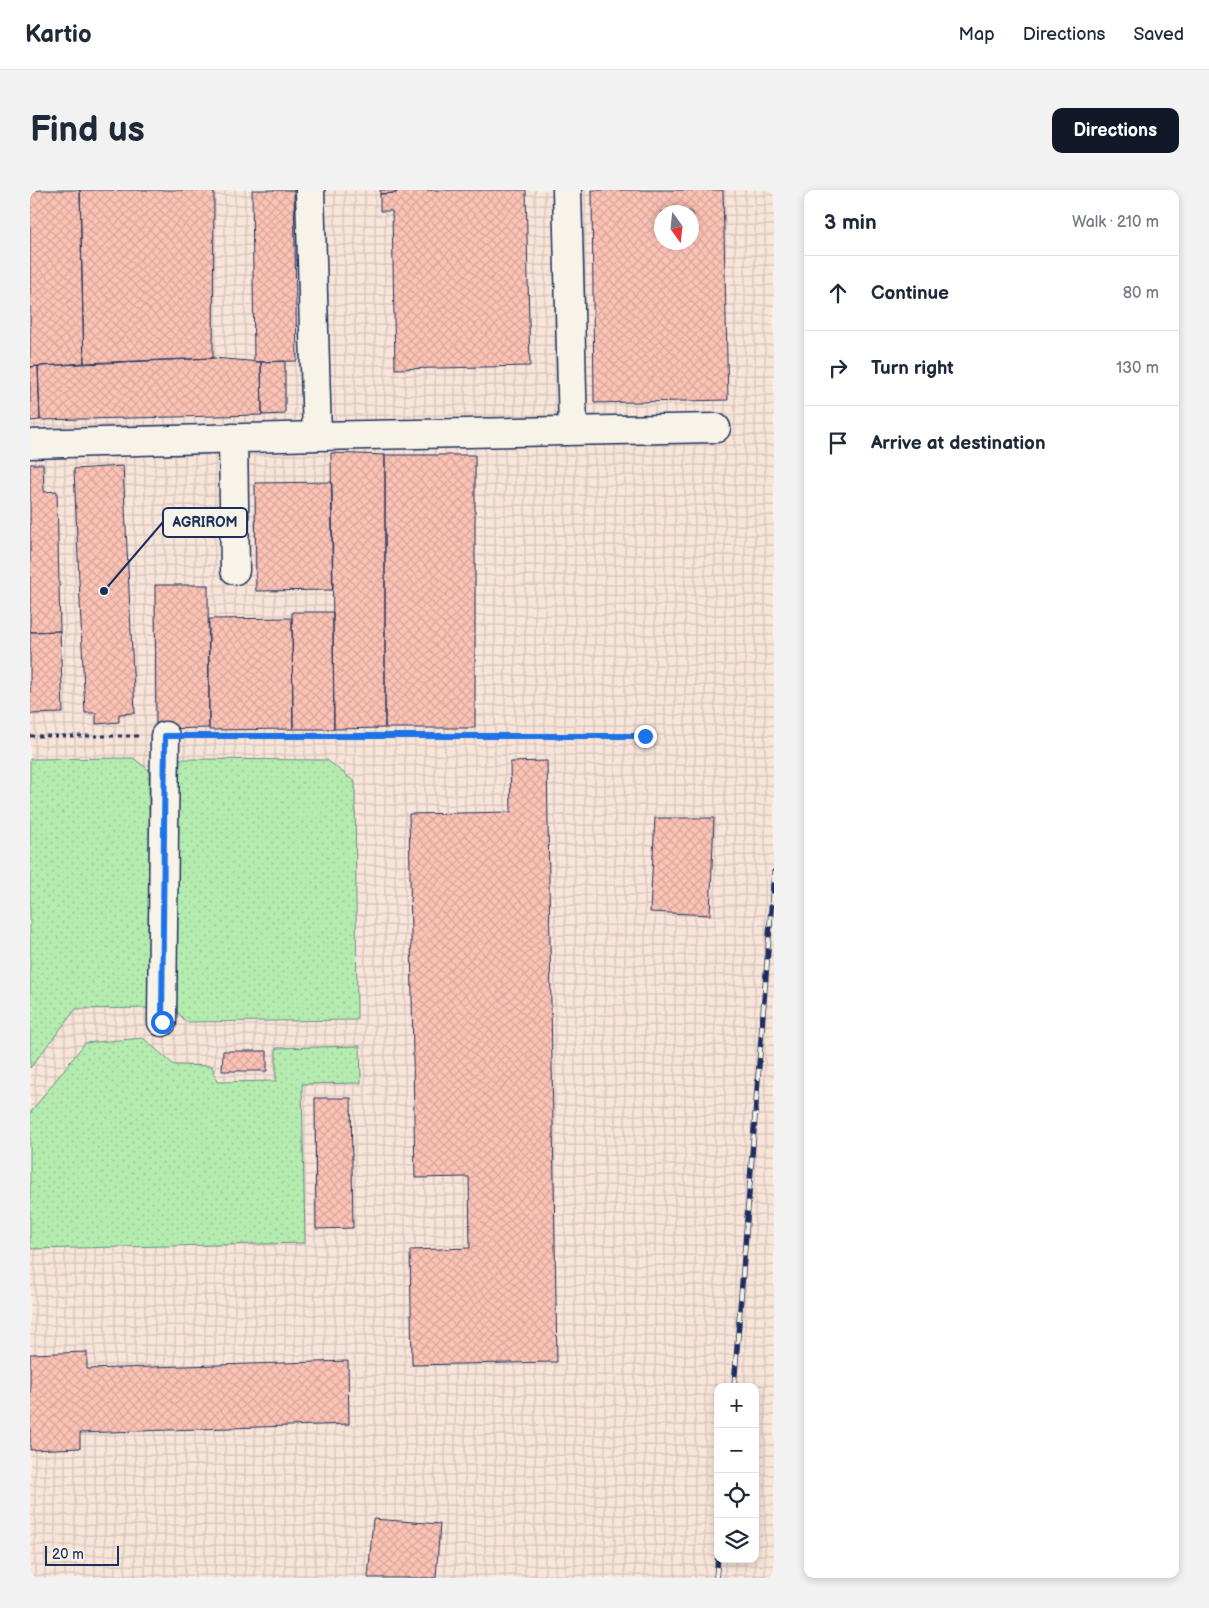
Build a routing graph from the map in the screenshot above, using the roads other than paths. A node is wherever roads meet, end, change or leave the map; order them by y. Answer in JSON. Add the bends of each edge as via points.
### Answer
{"nodes":[{"id":1,"x":310,"y":190,"type":"edge"},
{"id":2,"x":567,"y":190,"type":"edge"},
{"id":3,"x":716,"y":428,"type":"dead end"},
{"id":4,"x":573,"y":431,"type":"junction"},
{"id":5,"x":317,"y":436,"type":"junction"},
{"id":6,"x":233,"y":438,"type":"junction"},
{"id":7,"x":30,"y":444,"type":"edge"},
{"id":8,"x":235,"y":570,"type":"dead end"},
{"id":9,"x":165,"y":736,"type":"road end"},
{"id":10,"x":162,"y":1022,"type":"dead end"}],
"edges":[{"from":1,"to":5,"type":"street"},
{"from":2,"to":4,"type":"street"},
{"from":3,"to":4,"type":"street"},
{"from":4,"to":5,"type":"street"},
{"from":5,"to":6,"type":"street"},
{"from":6,"to":7,"type":"street"},
{"from":6,"to":8,"type":"street"},
{"from":9,"to":10,"type":"street"}]}
